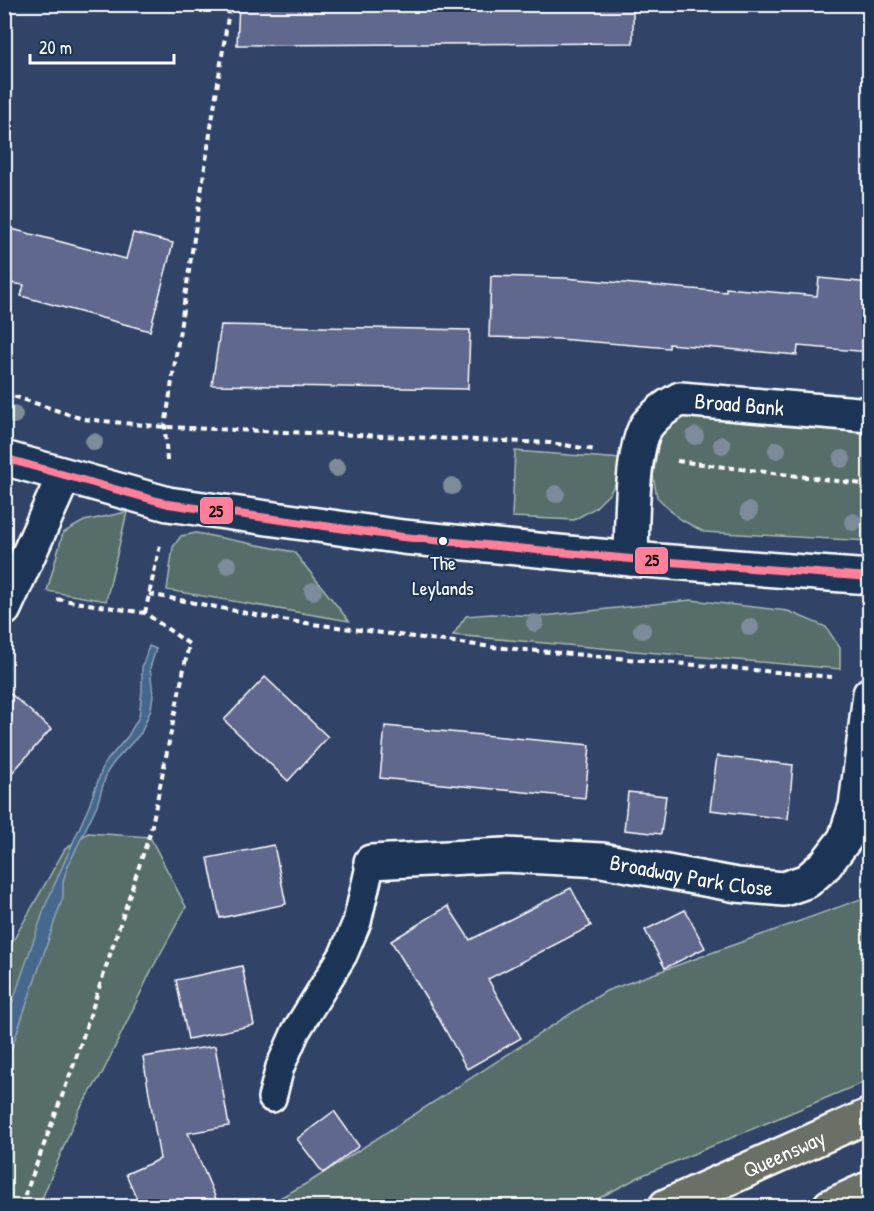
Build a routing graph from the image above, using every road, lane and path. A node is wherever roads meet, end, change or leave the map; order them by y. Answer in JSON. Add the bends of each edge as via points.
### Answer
{"nodes":[{"id":1,"x":230,"y":4,"type":"edge"},
{"id":2,"x":4,"y":393,"type":"edge"},
{"id":3,"x":870,"y":415,"type":"edge"},
{"id":4,"x":165,"y":426,"type":"junction"},
{"id":5,"x":639,"y":456,"type":"junction"},
{"id":6,"x":4,"y":458,"type":"edge"},
{"id":7,"x":64,"y":476,"type":"junction"},
{"id":8,"x":870,"y":485,"type":"edge"},
{"id":9,"x":168,"y":504,"type":"junction"},
{"id":10,"x":631,"y":558,"type":"junction"},
{"id":11,"x":870,"y":577,"type":"edge"},
{"id":12,"x":149,"y":594,"type":"junction"},
{"id":13,"x":8,"y":601,"type":"edge"},
{"id":14,"x":145,"y":613,"type":"junction"},
{"id":15,"x":834,"y":677,"type":"dead end"},
{"id":16,"x":870,"y":694,"type":"edge"},
{"id":17,"x":371,"y":862,"type":"joint"},
{"id":18,"x":272,"y":1098,"type":"dead end"},
{"id":19,"x":870,"y":1115,"type":"edge"},
{"id":20,"x":870,"y":1188,"type":"edge"},
{"id":21,"x":21,"y":1206,"type":"edge"},
{"id":22,"x":666,"y":1206,"type":"edge"},
{"id":23,"x":830,"y":1206,"type":"edge"}],
"edges":[{"from":1,"to":4,"type":"path"},
{"from":2,"to":4,"type":"path","via":[[83,419]]},
{"from":3,"to":5,"type":"street","name":"Broad Bank","via":[[680,399],[663,408],[646,426]]},
{"from":4,"to":5,"type":"path","via":[[551,443]]},
{"from":4,"to":9,"type":"path"},
{"from":5,"to":8,"type":"path"},
{"from":5,"to":10,"type":"street","name":"Broad Bank","via":[[633,492]]},
{"from":6,"to":7,"type":"street"},
{"from":7,"to":9,"type":"street"},
{"from":7,"to":13,"type":"street"},
{"from":9,"to":10,"type":"street","via":[[403,537]]},
{"from":9,"to":12,"type":"path"},
{"from":10,"to":11,"type":"street"},
{"from":12,"to":14,"type":"path"},
{"from":12,"to":15,"type":"path","via":[[282,620],[492,647]]},
{"from":13,"to":14,"type":"path"},
{"from":14,"to":21,"type":"path","via":[[189,644],[151,830],[74,1064]]},
{"from":16,"to":17,"type":"street","name":"Broadway Park Close","via":[[856,806],[845,839],[807,881],[783,889],[737,885],[602,860],[505,855]]},
{"from":17,"to":18,"type":"lane","via":[[357,922],[343,955],[296,1031]]},
{"from":19,"to":22,"type":"highway","name":"Queensway"},
{"from":20,"to":23,"type":"highway"}]}
